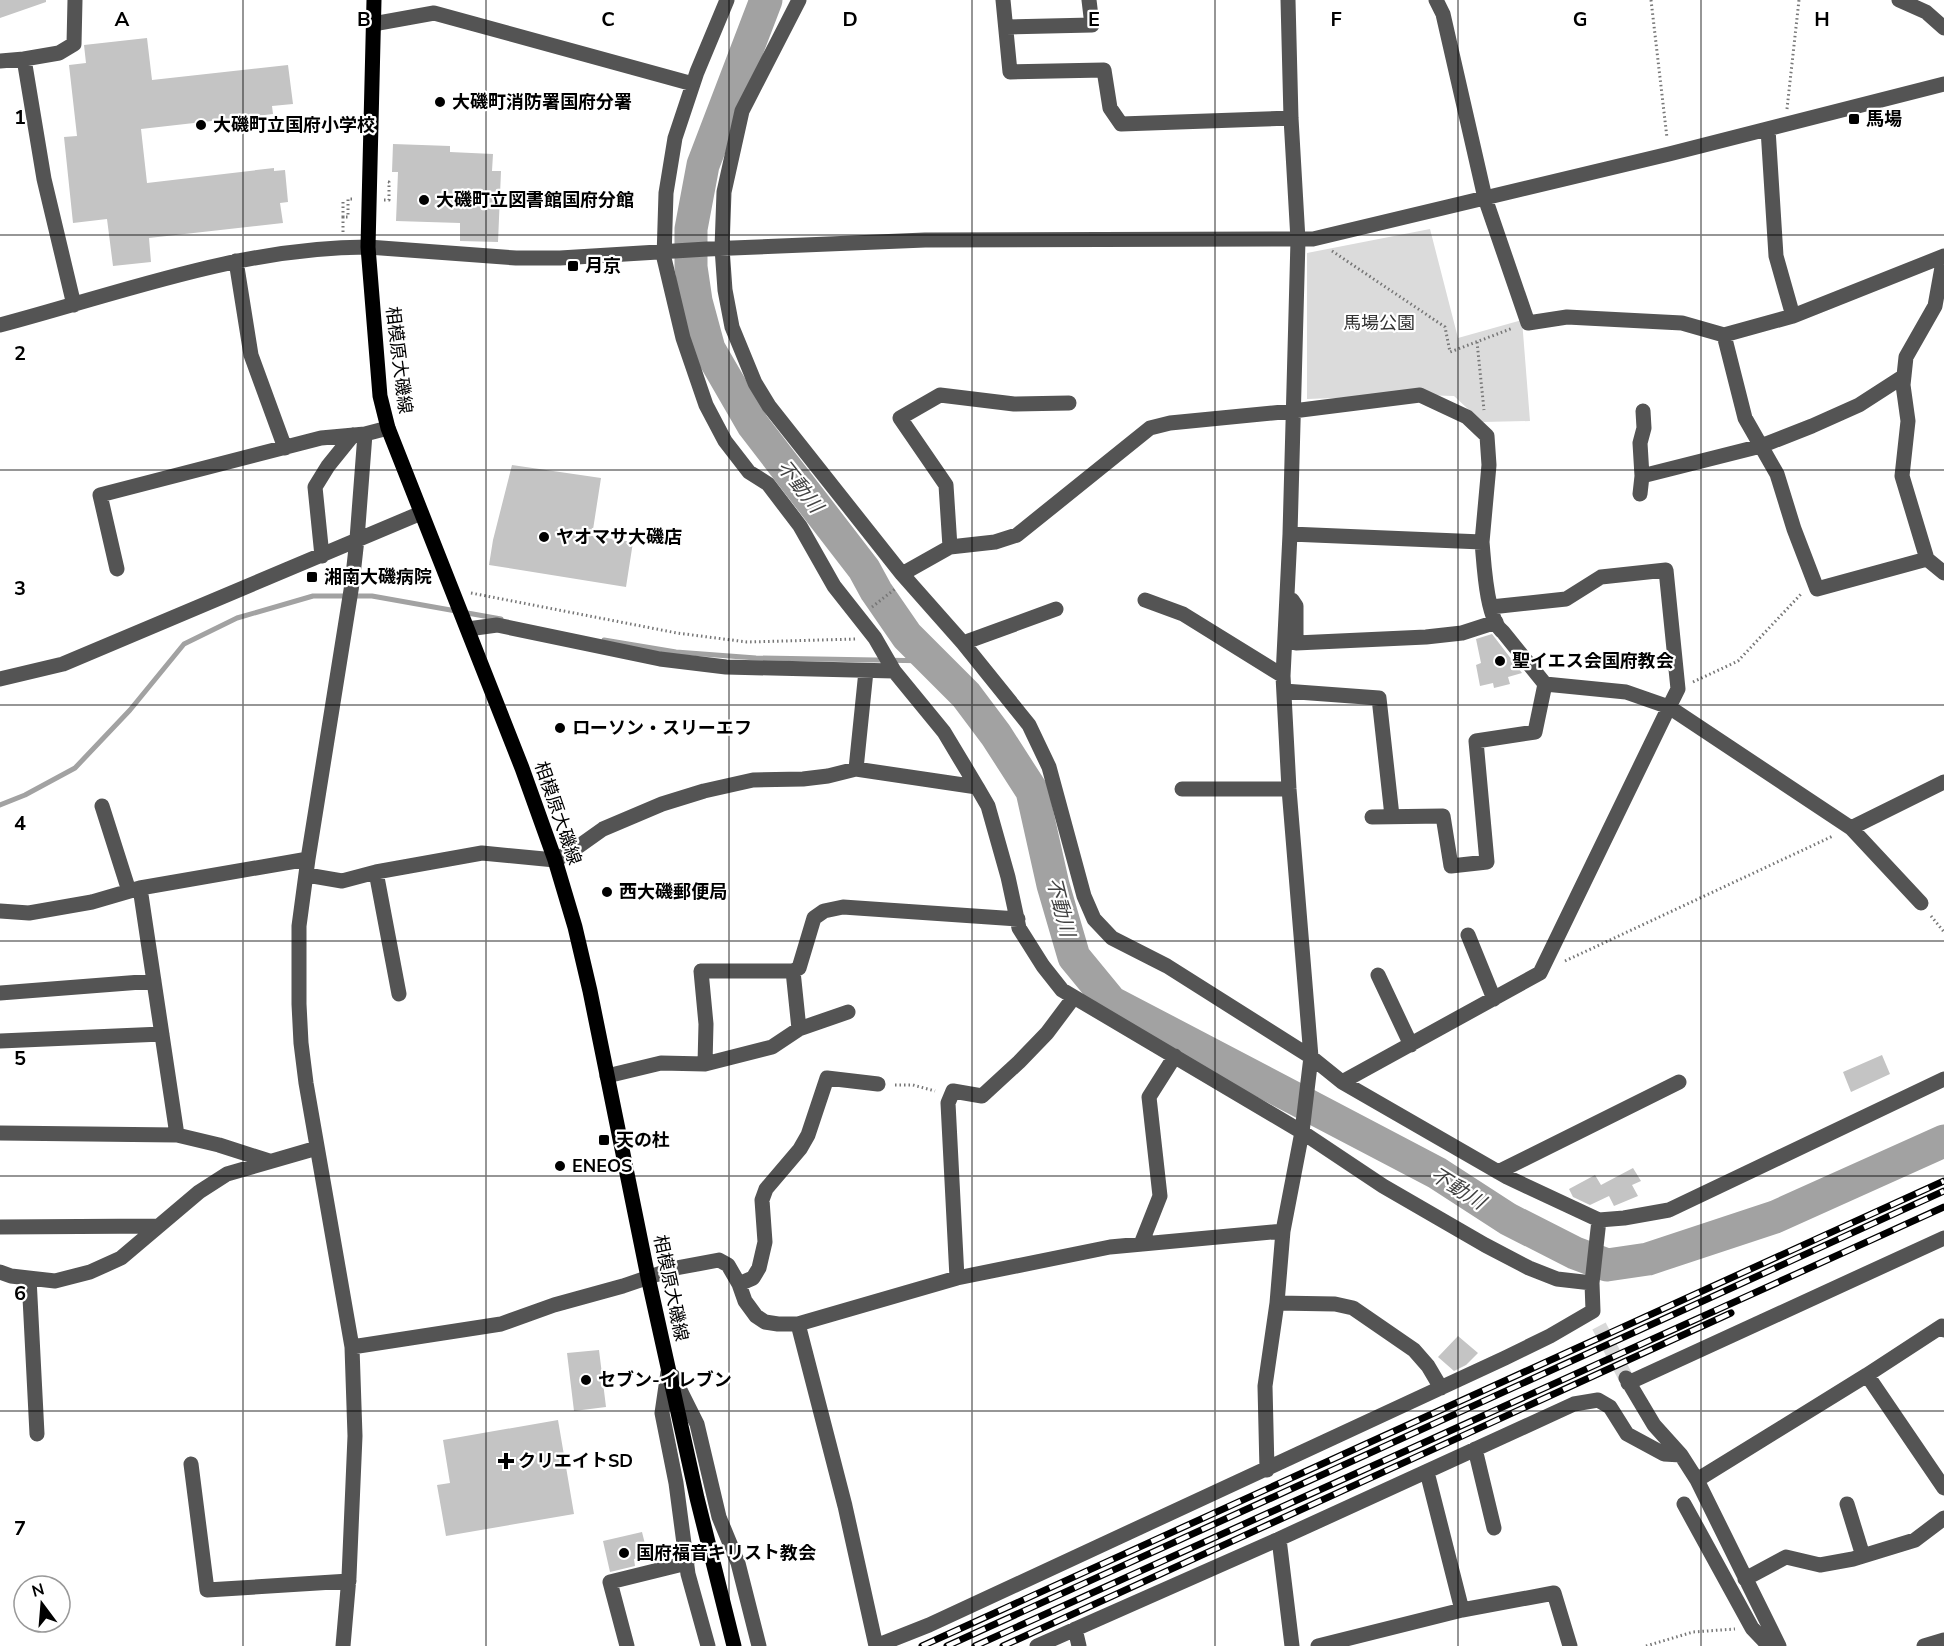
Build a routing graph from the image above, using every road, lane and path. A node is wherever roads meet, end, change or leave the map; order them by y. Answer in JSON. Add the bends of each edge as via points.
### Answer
{"nodes":[{"id":1,"x":75,"y":0,"type":"edge"},
{"id":2,"x":374,"y":0,"type":"edge"},
{"id":3,"x":727,"y":0,"type":"edge"},
{"id":4,"x":799,"y":0,"type":"edge"},
{"id":5,"x":1003,"y":0,"type":"edge"},
{"id":6,"x":1089,"y":0,"type":"edge"},
{"id":7,"x":1288,"y":0,"type":"edge"},
{"id":8,"x":1651,"y":0,"type":"edge"},
{"id":9,"x":1799,"y":0,"type":"edge"},
{"id":10,"x":1899,"y":0,"type":"edge"},
{"id":11,"x":1443,"y":5,"type":"edge"},
{"id":12,"x":373,"y":24,"type":"junction"},
{"id":13,"x":1006,"y":27,"type":"junction"},
{"id":14,"x":1944,"y":28,"type":"edge"},
{"id":15,"x":24,"y":58,"type":"junction"},
{"id":16,"x":0,"y":61,"type":"edge"},
{"id":17,"x":693,"y":84,"type":"junction"},
{"id":18,"x":1944,"y":84,"type":"edge"},
{"id":19,"x":1291,"y":118,"type":"junction"},
{"id":20,"x":1785,"y":125,"type":"junction"},
{"id":21,"x":1768,"y":129,"type":"junction"},
{"id":22,"x":1669,"y":154,"type":"junction"},
{"id":23,"x":1485,"y":198,"type":"junction"},
{"id":24,"x":348,"y":199,"type":"dead end"},
{"id":25,"x":343,"y":202,"type":"dead end"},
{"id":26,"x":343,"y":217,"type":"junction"},
{"id":27,"x":343,"y":233,"type":"dead end"},
{"id":28,"x":1314,"y":239,"type":"junction"},
{"id":29,"x":1298,"y":240,"type":"junction"},
{"id":30,"x":368,"y":247,"type":"junction"},
{"id":31,"x":714,"y":248,"type":"junction"},
{"id":32,"x":667,"y":251,"type":"junction"},
{"id":33,"x":1944,"y":256,"type":"edge"},
{"id":34,"x":236,"y":261,"type":"junction"},
{"id":35,"x":74,"y":305,"type":"junction"},
{"id":36,"x":1793,"y":316,"type":"junction"},
{"id":37,"x":1528,"y":323,"type":"junction"},
{"id":38,"x":0,"y":325,"type":"edge"},
{"id":39,"x":1724,"y":336,"type":"junction"},
{"id":40,"x":1477,"y":342,"type":"junction"},
{"id":41,"x":1904,"y":376,"type":"junction"},
{"id":42,"x":1069,"y":403,"type":"dead end"},
{"id":43,"x":1293,"y":411,"type":"junction"},
{"id":44,"x":1643,"y":411,"type":"dead end"},
{"id":45,"x":388,"y":428,"type":"junction"},
{"id":46,"x":359,"y":434,"type":"junction"},
{"id":47,"x":1487,"y":436,"type":"junction"},
{"id":48,"x":1761,"y":446,"type":"junction"},
{"id":49,"x":285,"y":448,"type":"junction"},
{"id":50,"x":1642,"y":476,"type":"junction"},
{"id":51,"x":1640,"y":494,"type":"dead end"},
{"id":52,"x":421,"y":513,"type":"junction"},
{"id":53,"x":1290,"y":534,"type":"junction"},
{"id":54,"x":357,"y":539,"type":"junction"},
{"id":55,"x":1482,"y":542,"type":"junction"},
{"id":56,"x":950,"y":547,"type":"junction"},
{"id":57,"x":322,"y":556,"type":"junction"},
{"id":58,"x":1927,"y":559,"type":"junction"},
{"id":59,"x":117,"y":569,"type":"dead end"},
{"id":60,"x":1944,"y":573,"type":"edge"},
{"id":61,"x":901,"y":580,"type":"junction"},
{"id":62,"x":1814,"y":581,"type":"junction"},
{"id":63,"x":454,"y":592,"type":"junction"},
{"id":64,"x":1287,"y":594,"type":"junction"},
{"id":65,"x":1145,"y":600,"type":"dead end"},
{"id":66,"x":1491,"y":607,"type":"junction"},
{"id":67,"x":1056,"y":609,"type":"dead end"},
{"id":68,"x":867,"y":611,"type":"dead end"},
{"id":69,"x":1496,"y":622,"type":"junction"},
{"id":70,"x":468,"y":629,"type":"junction"},
{"id":71,"x":875,"y":638,"type":"junction"},
{"id":72,"x":963,"y":643,"type":"junction"},
{"id":73,"x":866,"y":671,"type":"junction"},
{"id":74,"x":894,"y":671,"type":"junction"},
{"id":75,"x":0,"y":679,"type":"edge"},
{"id":76,"x":1283,"y":683,"type":"junction"},
{"id":77,"x":1545,"y":684,"type":"junction"},
{"id":78,"x":1678,"y":689,"type":"junction"},
{"id":79,"x":1669,"y":707,"type":"junction"},
{"id":80,"x":856,"y":769,"type":"junction"},
{"id":81,"x":1944,"y":782,"type":"edge"},
{"id":82,"x":978,"y":787,"type":"junction"},
{"id":83,"x":1182,"y":789,"type":"dead end"},
{"id":84,"x":1289,"y":789,"type":"junction"},
{"id":85,"x":102,"y":806,"type":"dead end"},
{"id":86,"x":1392,"y":816,"type":"junction"},
{"id":87,"x":1372,"y":817,"type":"dead end"},
{"id":88,"x":1851,"y":828,"type":"junction"},
{"id":89,"x":308,"y":859,"type":"junction"},
{"id":90,"x":555,"y":860,"type":"junction"},
{"id":91,"x":376,"y":872,"type":"junction"},
{"id":92,"x":307,"y":875,"type":"junction"},
{"id":93,"x":135,"y":890,"type":"junction"},
{"id":94,"x":1921,"y":903,"type":"joint"},
{"id":95,"x":0,"y":911,"type":"edge"},
{"id":96,"x":1018,"y":919,"type":"junction"},
{"id":97,"x":1944,"y":932,"type":"edge"},
{"id":98,"x":1468,"y":935,"type":"dead end"},
{"id":99,"x":793,"y":971,"type":"junction"},
{"id":100,"x":1540,"y":973,"type":"junction"},
{"id":101,"x":1378,"y":975,"type":"dead end"},
{"id":102,"x":154,"y":981,"type":"junction"},
{"id":103,"x":0,"y":993,"type":"edge"},
{"id":104,"x":399,"y":994,"type":"dead end"},
{"id":105,"x":1074,"y":997,"type":"junction"},
{"id":106,"x":1494,"y":999,"type":"junction"},
{"id":107,"x":848,"y":1012,"type":"dead end"},
{"id":108,"x":799,"y":1029,"type":"junction"},
{"id":109,"x":162,"y":1034,"type":"junction"},
{"id":110,"x":0,"y":1041,"type":"edge"},
{"id":111,"x":1411,"y":1044,"type":"junction"},
{"id":112,"x":1175,"y":1056,"type":"junction"},
{"id":113,"x":1311,"y":1057,"type":"junction"},
{"id":114,"x":705,"y":1064,"type":"junction"},
{"id":115,"x":607,"y":1076,"type":"junction"},
{"id":116,"x":1944,"y":1079,"type":"edge"},
{"id":117,"x":1342,"y":1082,"type":"junction"},
{"id":118,"x":1679,"y":1082,"type":"dead end"},
{"id":119,"x":878,"y":1084,"type":"joint"},
{"id":120,"x":945,"y":1097,"type":"junction"},
{"id":121,"x":1302,"y":1132,"type":"junction"},
{"id":122,"x":0,"y":1133,"type":"edge"},
{"id":123,"x":177,"y":1135,"type":"junction"},
{"id":124,"x":317,"y":1148,"type":"junction"},
{"id":125,"x":269,"y":1161,"type":"junction"},
{"id":126,"x":1498,"y":1172,"type":"junction"},
{"id":127,"x":1599,"y":1220,"type":"junction"},
{"id":128,"x":159,"y":1226,"type":"junction"},
{"id":129,"x":0,"y":1227,"type":"edge"},
{"id":130,"x":1283,"y":1231,"type":"junction"},
{"id":131,"x":1944,"y":1238,"type":"edge"},
{"id":132,"x":1141,"y":1244,"type":"junction"},
{"id":133,"x":0,"y":1272,"type":"edge"},
{"id":134,"x":648,"y":1277,"type":"junction"},
{"id":135,"x":29,"y":1278,"type":"junction"},
{"id":136,"x":957,"y":1278,"type":"junction"},
{"id":137,"x":1592,"y":1283,"type":"junction"},
{"id":138,"x":739,"y":1284,"type":"junction"},
{"id":139,"x":1277,"y":1303,"type":"junction"},
{"id":140,"x":1593,"y":1311,"type":"junction"},
{"id":141,"x":798,"y":1324,"type":"junction"},
{"id":142,"x":1599,"y":1326,"type":"tunnel mouth"},
{"id":143,"x":1944,"y":1330,"type":"edge"},
{"id":144,"x":352,"y":1347,"type":"junction"},
{"id":145,"x":669,"y":1368,"type":"junction"},
{"id":146,"x":1867,"y":1375,"type":"junction"},
{"id":147,"x":1441,"y":1388,"type":"junction"},
{"id":148,"x":37,"y":1434,"type":"dead end"},
{"id":149,"x":1475,"y":1449,"type":"junction"},
{"id":150,"x":1681,"y":1455,"type":"junction"},
{"id":151,"x":191,"y":1464,"type":"dead end"},
{"id":152,"x":1267,"y":1470,"type":"junction"},
{"id":153,"x":1427,"y":1472,"type":"junction"},
{"id":154,"x":1697,"y":1480,"type":"junction"},
{"id":155,"x":1944,"y":1488,"type":"edge"},
{"id":156,"x":1684,"y":1504,"type":"dead end"},
{"id":157,"x":1847,"y":1504,"type":"dead end"},
{"id":158,"x":1944,"y":1518,"type":"edge"},
{"id":159,"x":1494,"y":1528,"type":"dead end"},
{"id":160,"x":1279,"y":1539,"type":"junction"},
{"id":161,"x":1863,"y":1556,"type":"junction"},
{"id":162,"x":687,"y":1563,"type":"junction"},
{"id":163,"x":1745,"y":1579,"type":"junction"},
{"id":164,"x":349,"y":1581,"type":"junction"},
{"id":165,"x":1462,"y":1610,"type":"junction"},
{"id":166,"x":1752,"y":1628,"type":"junction"},
{"id":167,"x":1075,"y":1629,"type":"junction"},
{"id":168,"x":1944,"y":1640,"type":"edge"},
{"id":169,"x":342,"y":1646,"type":"edge"},
{"id":170,"x":627,"y":1646,"type":"edge"},
{"id":171,"x":708,"y":1646,"type":"edge"},
{"id":172,"x":734,"y":1646,"type":"edge"},
{"id":173,"x":759,"y":1646,"type":"edge"},
{"id":174,"x":876,"y":1646,"type":"edge"},
{"id":175,"x":1037,"y":1646,"type":"edge"},
{"id":176,"x":1079,"y":1646,"type":"edge"},
{"id":177,"x":1292,"y":1646,"type":"edge"},
{"id":178,"x":1318,"y":1646,"type":"edge"},
{"id":179,"x":1570,"y":1646,"type":"edge"},
{"id":180,"x":1646,"y":1646,"type":"edge"},
{"id":181,"x":1769,"y":1646,"type":"edge"},
{"id":182,"x":1779,"y":1646,"type":"edge"},
{"id":183,"x":1924,"y":1646,"type":"edge"}],
"edges":[{"from":1,"to":15,"type":"street","via":[[74,44],[59,53]]},
{"from":2,"to":12,"type":"main road","name":"相模原大磯線"},
{"from":3,"to":17,"type":"street"},
{"from":4,"to":31,"type":"street","via":[[742,111]]},
{"from":5,"to":13,"type":"street"},
{"from":6,"to":13,"type":"street","via":[[1092,25]]},
{"from":7,"to":19,"type":"street"},
{"from":8,"to":22,"type":"path"},
{"from":9,"to":20,"type":"path"},
{"from":10,"to":14,"type":"street","via":[[1926,12]]},
{"from":11,"to":23,"type":"street"},
{"from":12,"to":17,"type":"street","via":[[434,13]]},
{"from":12,"to":30,"type":"main road","name":"相模原大磯線"},
{"from":13,"to":19,"type":"street","via":[[1010,72],[1104,70],[1110,108],[1121,124]]},
{"from":15,"to":16,"type":"street"},
{"from":15,"to":35,"type":"street","via":[[44,179]]},
{"from":17,"to":32,"type":"street","via":[[675,138],[666,193]]},
{"from":18,"to":20,"type":"street"},
{"from":19,"to":29,"type":"street"},
{"from":20,"to":21,"type":"street"},
{"from":21,"to":22,"type":"street"},
{"from":21,"to":36,"type":"street","via":[[1776,256]]},
{"from":22,"to":23,"type":"street"},
{"from":23,"to":28,"type":"street"},
{"from":23,"to":37,"type":"street"},
{"from":24,"to":26,"type":"path","via":[[348,217]]},
{"from":25,"to":26,"type":"path"},
{"from":26,"to":27,"type":"path"},
{"from":28,"to":29,"type":"street"},
{"from":28,"to":40,"type":"path","via":[[1445,327],[1450,351]]},
{"from":29,"to":31,"type":"street","via":[[925,240]]},
{"from":29,"to":43,"type":"street"},
{"from":30,"to":32,"type":"street","via":[[516,258]]},
{"from":30,"to":34,"type":"street","via":[[282,252]]},
{"from":30,"to":45,"type":"main road","name":"相模原大磯線","via":[[380,396]]},
{"from":31,"to":32,"type":"street"},
{"from":31,"to":61,"type":"street","via":[[732,327],[755,383]]},
{"from":32,"to":71,"type":"street","via":[[683,338],[706,405],[720,432],[749,472],[768,483],[800,526],[834,586]]},
{"from":33,"to":36,"type":"street"},
{"from":33,"to":41,"type":"street","via":[[1935,306],[1906,357]]},
{"from":34,"to":35,"type":"street"},
{"from":34,"to":49,"type":"street","via":[[251,355]]},
{"from":35,"to":38,"type":"street"},
{"from":36,"to":39,"type":"street"},
{"from":37,"to":39,"type":"street","via":[[1567,317],[1670,323]]},
{"from":37,"to":40,"type":"path"},
{"from":39,"to":48,"type":"street","via":[[1745,418]]},
{"from":40,"to":47,"type":"path"},
{"from":41,"to":48,"type":"street","via":[[1859,405]]},
{"from":41,"to":58,"type":"street","via":[[1908,421],[1902,476]]},
{"from":42,"to":56,"type":"street","via":[[1014,404],[940,395],[900,418],[946,485]]},
{"from":43,"to":47,"type":"street","via":[[1420,395],[1467,417]]},
{"from":43,"to":53,"type":"street"},
{"from":43,"to":56,"type":"street","via":[[1150,428],[1017,535],[995,542]]},
{"from":44,"to":50,"type":"street"},
{"from":45,"to":46,"type":"street"},
{"from":45,"to":52,"type":"main road","name":"相模原大磯線"},
{"from":46,"to":49,"type":"street","via":[[321,438]]},
{"from":46,"to":54,"type":"street"},
{"from":46,"to":57,"type":"street","via":[[323,472],[315,487]]},
{"from":47,"to":55,"type":"street","via":[[1489,465]]},
{"from":48,"to":50,"type":"street"},
{"from":48,"to":62,"type":"street","via":[[1777,474]]},
{"from":49,"to":59,"type":"street","via":[[99,495]]},
{"from":50,"to":51,"type":"street"},
{"from":52,"to":54,"type":"street"},
{"from":52,"to":63,"type":"main road","name":"相模原大磯線"},
{"from":53,"to":55,"type":"street"},
{"from":53,"to":64,"type":"street"},
{"from":54,"to":57,"type":"street"},
{"from":54,"to":89,"type":"street"},
{"from":55,"to":66,"type":"street"},
{"from":56,"to":61,"type":"street"},
{"from":57,"to":75,"type":"street","via":[[63,664]]},
{"from":58,"to":60,"type":"street"},
{"from":58,"to":62,"type":"street","via":[[1816,588]]},
{"from":61,"to":68,"type":"path"},
{"from":61,"to":72,"type":"street"},
{"from":62,"to":78,"type":"path","via":[[1738,660]]},
{"from":63,"to":70,"type":"main road","name":"相模原大磯線"},
{"from":63,"to":71,"type":"path","via":[[676,633],[747,642]]},
{"from":64,"to":69,"type":"street","via":[[1296,606],[1296,643],[1426,637],[1462,633]]},
{"from":64,"to":76,"type":"street"},
{"from":65,"to":76,"type":"street","via":[[1183,614]]},
{"from":66,"to":69,"type":"street"},
{"from":66,"to":78,"type":"street","via":[[1566,599],[1601,577],[1666,570]]},
{"from":67,"to":72,"type":"street"},
{"from":69,"to":77,"type":"street"},
{"from":70,"to":73,"type":"street","via":[[497,625],[660,659],[726,667]]},
{"from":70,"to":90,"type":"main road","name":"相模原大磯線"},
{"from":71,"to":74,"type":"street"},
{"from":72,"to":113,"type":"street","via":[[1029,724],[1049,767],[1084,896],[1094,919],[1112,938],[1167,966]]},
{"from":73,"to":74,"type":"street"},
{"from":73,"to":80,"type":"street"},
{"from":74,"to":82,"type":"street","via":[[944,732]]},
{"from":76,"to":84,"type":"street"},
{"from":76,"to":86,"type":"street","via":[[1379,698]]},
{"from":77,"to":79,"type":"street","via":[[1626,692]]},
{"from":77,"to":86,"type":"street","via":[[1535,732],[1476,741],[1487,862],[1451,866],[1443,816]]},
{"from":78,"to":79,"type":"street"},
{"from":79,"to":88,"type":"street"},
{"from":79,"to":100,"type":"street"},
{"from":80,"to":82,"type":"street"},
{"from":80,"to":90,"type":"street","via":[[803,779],[753,780],[704,791],[603,829]]},
{"from":81,"to":88,"type":"street"},
{"from":82,"to":96,"type":"street","via":[[988,806]]},
{"from":83,"to":84,"type":"street"},
{"from":84,"to":113,"type":"street"},
{"from":85,"to":93,"type":"street"},
{"from":86,"to":87,"type":"street"},
{"from":88,"to":94,"type":"street"},
{"from":88,"to":100,"type":"path"},
{"from":89,"to":92,"type":"street"},
{"from":89,"to":93,"type":"street"},
{"from":90,"to":91,"type":"street","via":[[482,853]]},
{"from":90,"to":115,"type":"main road","name":"相模原大磯線","via":[[580,948]]},
{"from":91,"to":92,"type":"street","via":[[342,881]]},
{"from":91,"to":104,"type":"street"},
{"from":92,"to":124,"type":"street","via":[[299,926],[298,994],[301,1043]]},
{"from":93,"to":95,"type":"street","via":[[29,913]]},
{"from":93,"to":102,"type":"street"},
{"from":94,"to":97,"type":"path"},
{"from":96,"to":99,"type":"street","via":[[843,908],[825,911],[814,918],[799,968]]},
{"from":96,"to":105,"type":"street","via":[[1019,928],[1043,966],[1062,990]]},
{"from":98,"to":106,"type":"street"},
{"from":99,"to":108,"type":"street"},
{"from":99,"to":114,"type":"street","via":[[701,971]]},
{"from":100,"to":106,"type":"street"},
{"from":101,"to":111,"type":"street"},
{"from":102,"to":103,"type":"street"},
{"from":102,"to":109,"type":"street"},
{"from":105,"to":112,"type":"street"},
{"from":105,"to":120,"type":"street","via":[[1047,1033],[982,1096],[953,1091]]},
{"from":106,"to":111,"type":"street"},
{"from":107,"to":108,"type":"street"},
{"from":108,"to":114,"type":"street","via":[[772,1047]]},
{"from":109,"to":110,"type":"street"},
{"from":109,"to":123,"type":"street"},
{"from":111,"to":117,"type":"street"},
{"from":112,"to":121,"type":"street"},
{"from":112,"to":132,"type":"street","via":[[1149,1097],[1160,1196]]},
{"from":113,"to":117,"type":"street"},
{"from":113,"to":121,"type":"street"},
{"from":114,"to":115,"type":"street","via":[[661,1063]]},
{"from":115,"to":134,"type":"main road","name":"相模原大磯線"},
{"from":116,"to":127,"type":"street","via":[[1669,1210]]},
{"from":117,"to":126,"type":"street"},
{"from":118,"to":126,"type":"street"},
{"from":119,"to":120,"type":"path","via":[[913,1085]]},
{"from":119,"to":138,"type":"street","via":[[827,1078],[808,1135],[766,1189],[762,1200],[765,1242],[759,1268],[753,1278]]},
{"from":120,"to":136,"type":"street"},
{"from":121,"to":130,"type":"street"},
{"from":121,"to":137,"type":"street","via":[[1383,1186],[1511,1259],[1557,1280]]},
{"from":122,"to":123,"type":"street"},
{"from":123,"to":125,"type":"street"},
{"from":124,"to":125,"type":"street"},
{"from":124,"to":144,"type":"street"},
{"from":125,"to":128,"type":"street","via":[[227,1174]]},
{"from":126,"to":127,"type":"street"},
{"from":127,"to":137,"type":"street"},
{"from":128,"to":129,"type":"street"},
{"from":128,"to":135,"type":"street","via":[[121,1258],[90,1272],[55,1281]]},
{"from":130,"to":132,"type":"street"},
{"from":130,"to":139,"type":"street"},
{"from":131,"to":150,"type":"street","via":[[1627,1381],[1654,1425]]},
{"from":132,"to":136,"type":"street"},
{"from":133,"to":135,"type":"street"},
{"from":134,"to":138,"type":"street","via":[[719,1260],[728,1265]]},
{"from":134,"to":144,"type":"street","via":[[501,1324]]},
{"from":134,"to":145,"type":"main road","name":"相模原大磯線"},
{"from":135,"to":148,"type":"street"},
{"from":136,"to":141,"type":"street"},
{"from":137,"to":140,"type":"street"},
{"from":138,"to":141,"type":"street","via":[[756,1316],[765,1322]]},
{"from":139,"to":147,"type":"street","via":[[1353,1308],[1414,1350]]},
{"from":139,"to":152,"type":"street","via":[[1265,1386]]},
{"from":140,"to":142,"type":"street"},
{"from":140,"to":147,"type":"street"},
{"from":141,"to":174,"type":"street"},
{"from":143,"to":146,"type":"street","via":[[1942,1326]]},
{"from":144,"to":164,"type":"street","via":[[355,1436]]},
{"from":145,"to":162,"type":"street","via":[[662,1413]]},
{"from":145,"to":172,"type":"main road","name":"相模原大磯線"},
{"from":145,"to":173,"type":"street","via":[[697,1424],[719,1517],[738,1563]]},
{"from":146,"to":154,"type":"street"},
{"from":146,"to":155,"type":"street"},
{"from":147,"to":152,"type":"street"},
{"from":149,"to":150,"type":"street","via":[[1574,1404],[1598,1400],[1610,1407],[1627,1434],[1664,1454]]},
{"from":149,"to":153,"type":"street"},
{"from":149,"to":159,"type":"street"},
{"from":150,"to":154,"type":"street"},
{"from":151,"to":164,"type":"street","via":[[207,1590]]},
{"from":152,"to":174,"type":"street"},
{"from":153,"to":160,"type":"street"},
{"from":153,"to":165,"type":"street"},
{"from":154,"to":163,"type":"street"},
{"from":156,"to":166,"type":"street"},
{"from":157,"to":161,"type":"street"},
{"from":158,"to":161,"type":"street","via":[[1915,1540]]},
{"from":160,"to":167,"type":"street"},
{"from":160,"to":177,"type":"street"},
{"from":161,"to":163,"type":"street","via":[[1820,1564],[1786,1557]]},
{"from":162,"to":170,"type":"street","via":[[610,1582]]},
{"from":162,"to":171,"type":"street"},
{"from":163,"to":182,"type":"street"},
{"from":164,"to":169,"type":"street"},
{"from":165,"to":178,"type":"street"},
{"from":165,"to":179,"type":"street","via":[[1554,1593]]},
{"from":166,"to":180,"type":"path","via":[[1693,1632]]},
{"from":166,"to":181,"type":"street"},
{"from":167,"to":175,"type":"street"},
{"from":167,"to":176,"type":"street"},
{"from":168,"to":183,"type":"street"}]}
